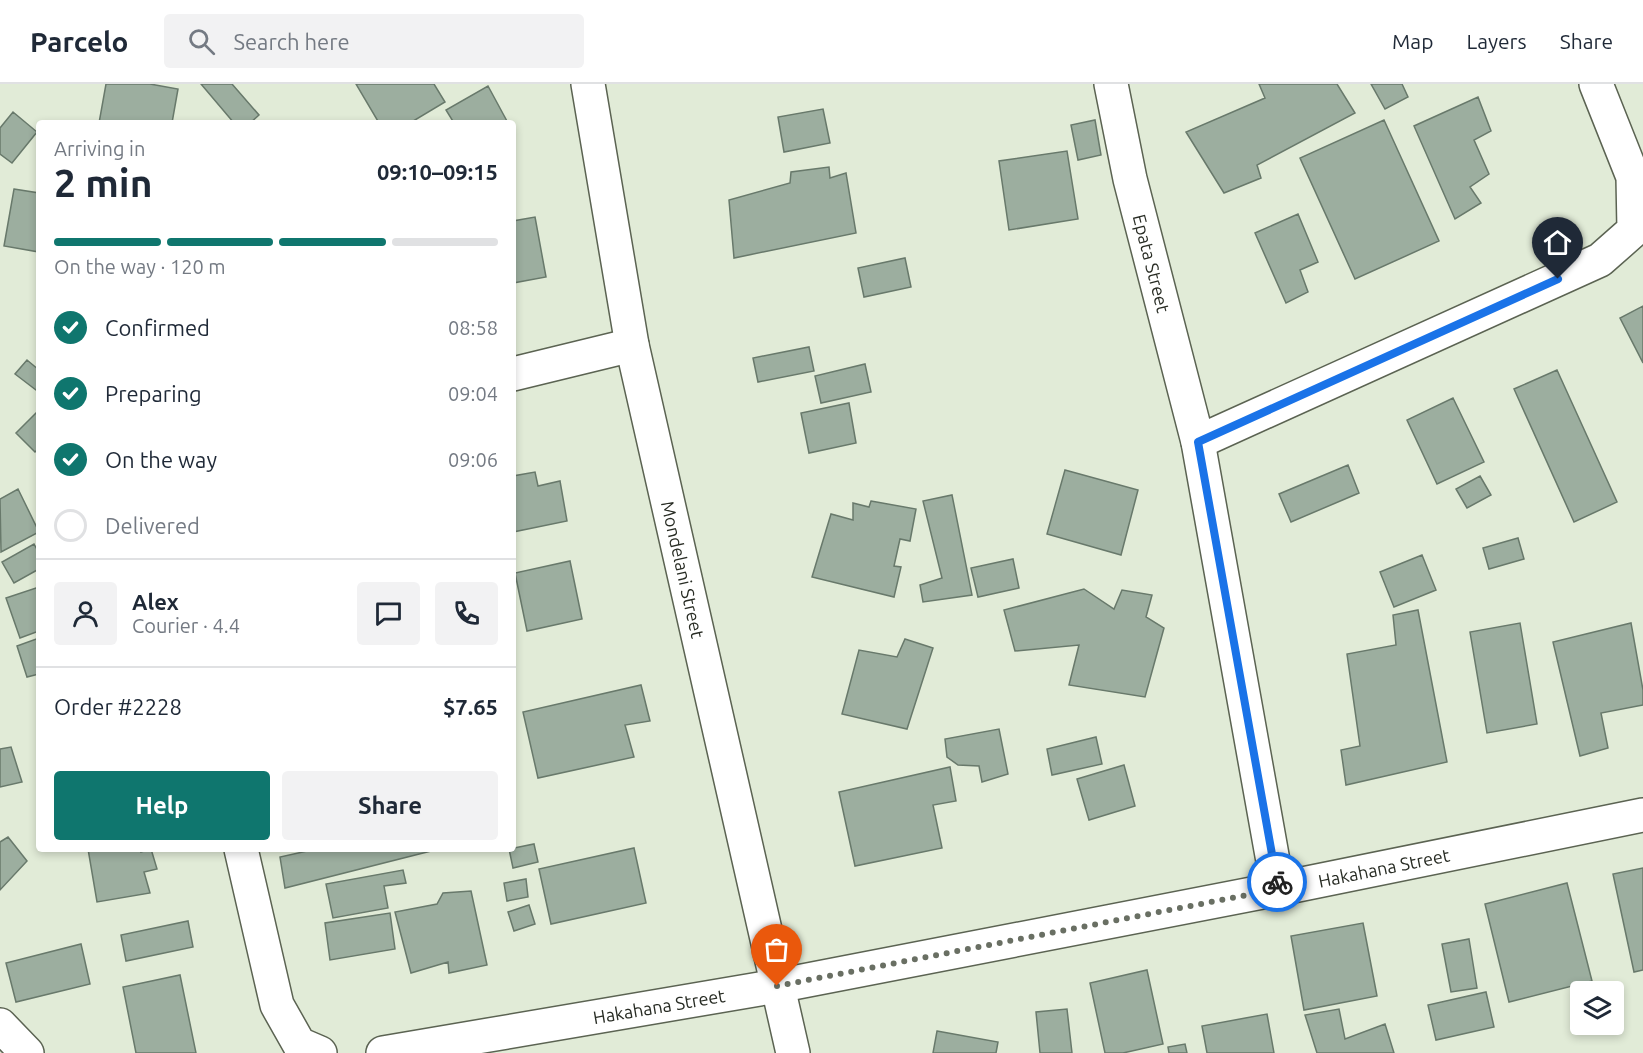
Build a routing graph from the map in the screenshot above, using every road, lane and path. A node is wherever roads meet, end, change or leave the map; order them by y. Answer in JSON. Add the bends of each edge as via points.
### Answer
{"nodes":[{"id":1,"x":588,"y":84,"type":"edge"},
{"id":2,"x":1111,"y":84,"type":"edge"},
{"id":3,"x":1596,"y":84,"type":"edge"},
{"id":4,"x":632,"y":345,"type":"junction"},
{"id":5,"x":516,"y":373,"type":"edge"},
{"id":6,"x":1198,"y":442,"type":"junction"},
{"id":7,"x":1643,"y":815,"type":"edge"},
{"id":8,"x":242,"y":852,"type":"edge"},
{"id":9,"x":1278,"y":889,"type":"junction"},
{"id":10,"x":777,"y":986,"type":"junction"},
{"id":11,"x":0,"y":1025,"type":"edge"},
{"id":12,"x":27,"y":1053,"type":"edge"},
{"id":13,"x":320,"y":1053,"type":"edge"},
{"id":14,"x":383,"y":1053,"type":"edge"},
{"id":15,"x":793,"y":1053,"type":"edge"}],
"edges":[{"from":1,"to":4,"type":"street","name":"Mondelani Street"},
{"from":2,"to":6,"type":"street","name":"Epata Street","via":[[1130,179]]},
{"from":3,"to":6,"type":"street","via":[[1633,177],[1634,230],[1600,260]]},
{"from":4,"to":5,"type":"street"},
{"from":4,"to":10,"type":"street","name":"Mondelani Street"},
{"from":6,"to":9,"type":"street","name":"Epata Street"},
{"from":7,"to":9,"type":"street","name":"Hakahana Street"},
{"from":8,"to":13,"type":"street","via":[[277,1005],[299,1044]]},
{"from":9,"to":10,"type":"street","name":"Hakahana Street"},
{"from":10,"to":14,"type":"street","name":"Hakahana Street"},
{"from":10,"to":15,"type":"street","name":"Mondelani Street"},
{"from":11,"to":12,"type":"street"}]}
